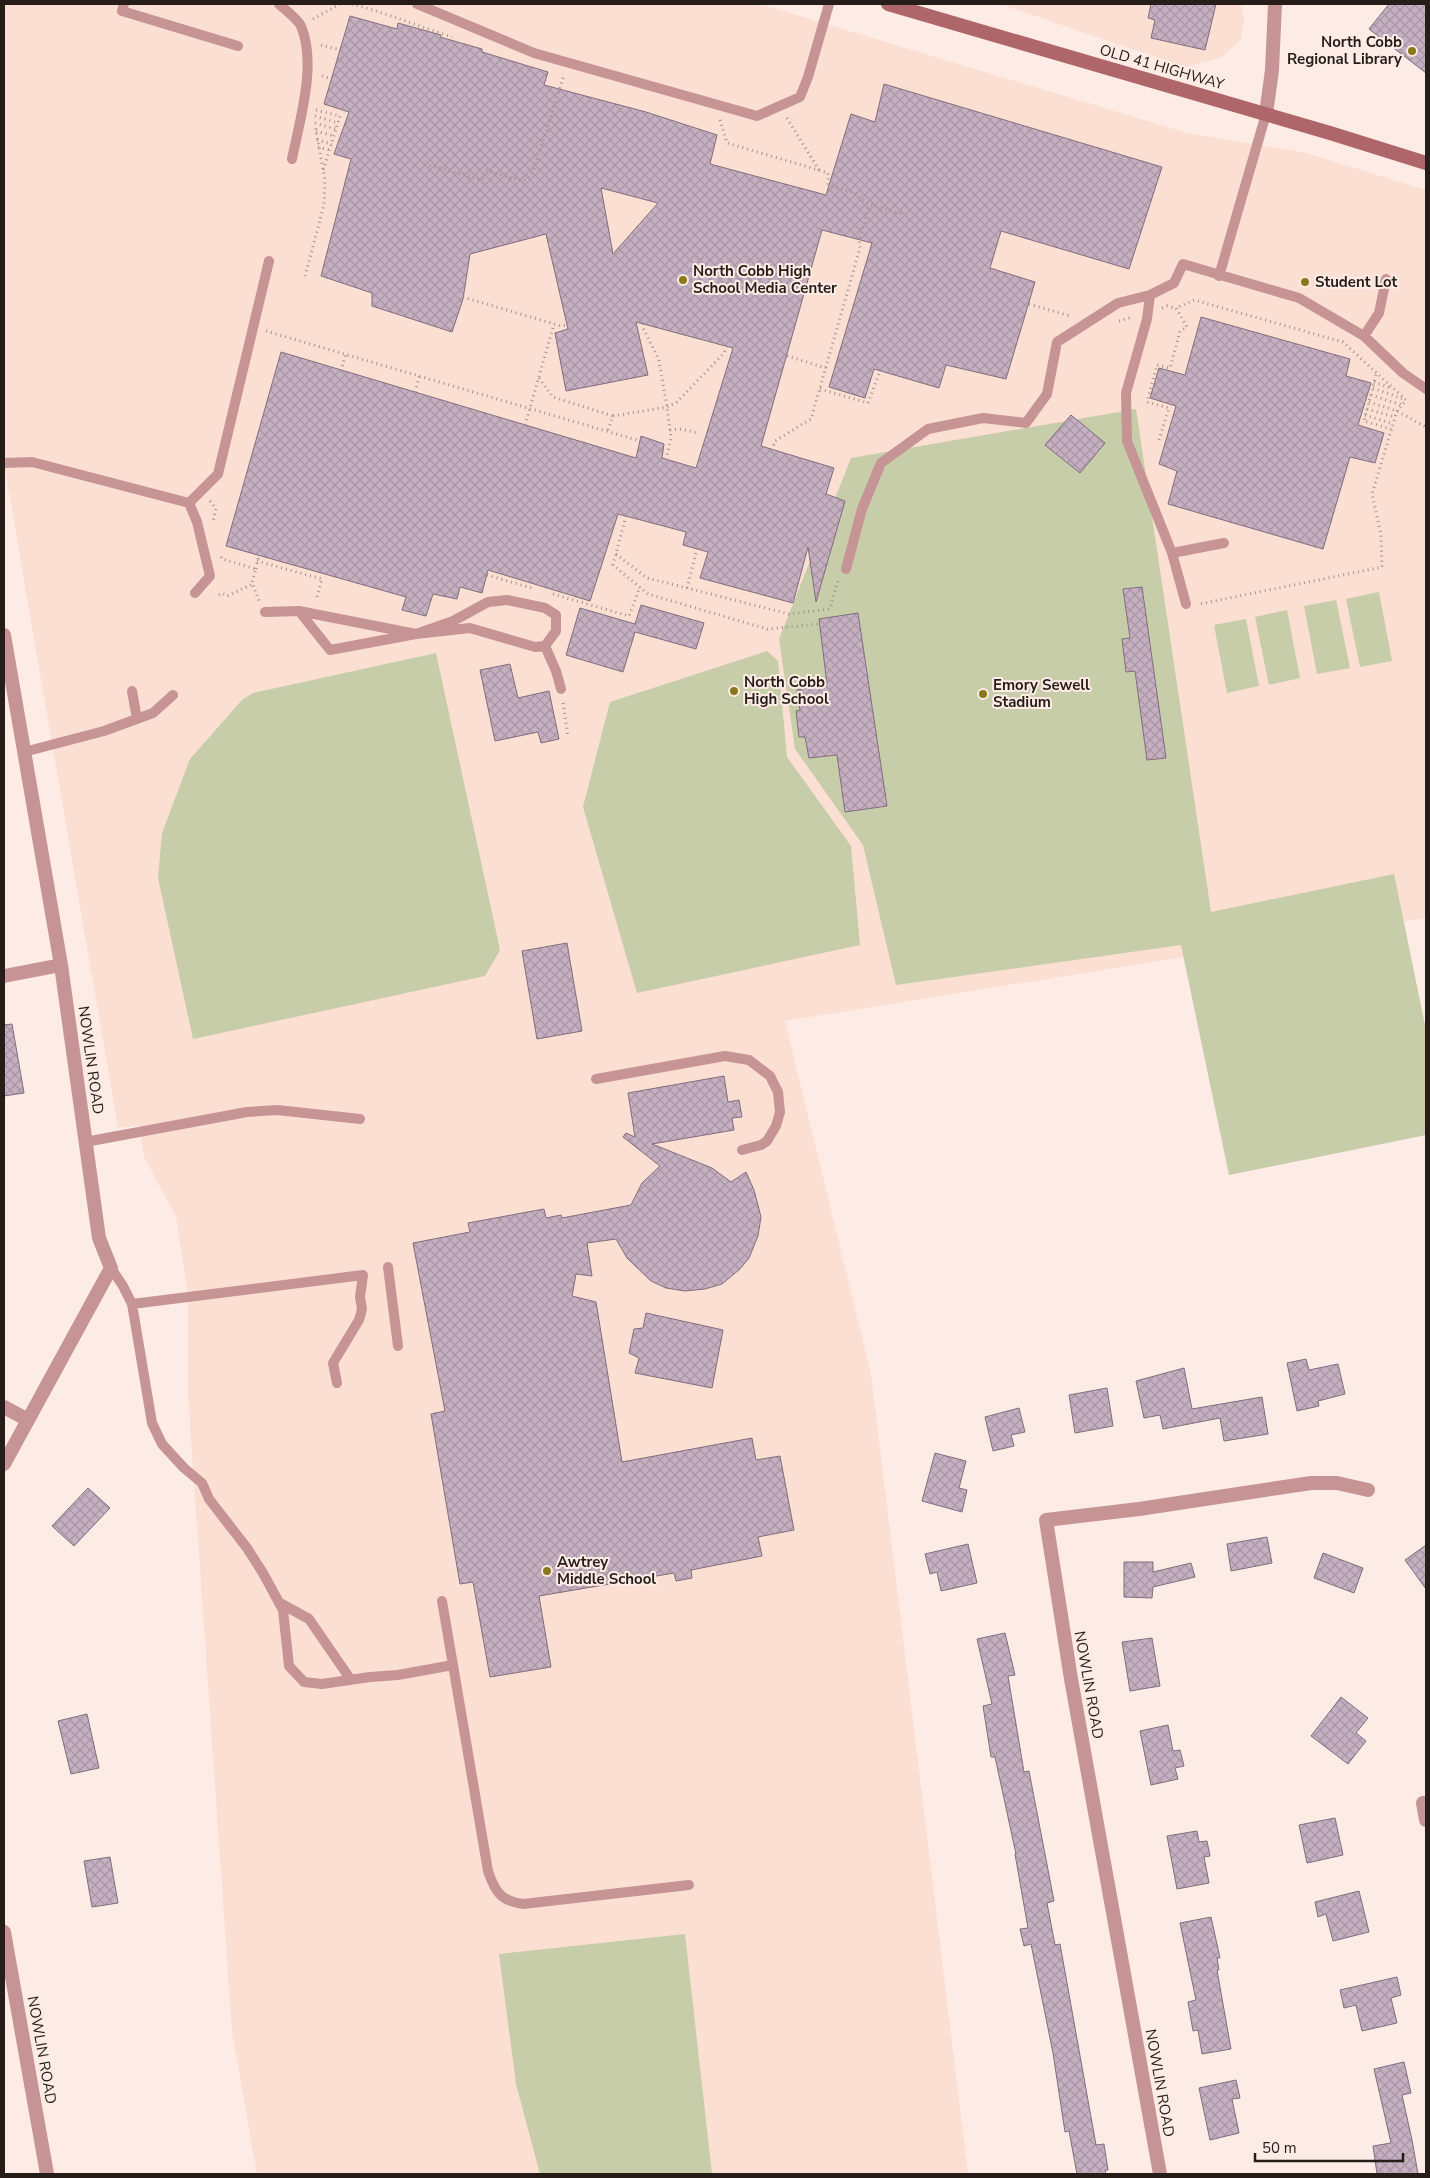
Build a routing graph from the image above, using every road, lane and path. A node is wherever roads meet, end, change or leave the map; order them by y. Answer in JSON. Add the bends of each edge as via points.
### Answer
{"nodes":[{"id":1,"x":124,"y":4,"type":"edge"},
{"id":2,"x":279,"y":4,"type":"edge"},
{"id":3,"x":340,"y":4,"type":"edge"},
{"id":4,"x":417,"y":4,"type":"edge"},
{"id":5,"x":829,"y":4,"type":"edge"},
{"id":6,"x":888,"y":4,"type":"edge"},
{"id":7,"x":1275,"y":4,"type":"edge"},
{"id":8,"x":314,"y":26,"type":"dead end"},
{"id":9,"x":318,"y":39,"type":"dead end"},
{"id":10,"x":320,"y":45,"type":"junction"},
{"id":11,"x":238,"y":46,"type":"dead end"},
{"id":12,"x":340,"y":50,"type":"dead end"},
{"id":13,"x":320,"y":52,"type":"dead end"},
{"id":14,"x":568,"y":63,"type":"junction"},
{"id":15,"x":319,"y":75,"type":"dead end"},
{"id":16,"x":332,"y":79,"type":"dead end"},
{"id":17,"x":316,"y":101,"type":"dead end"},
{"id":18,"x":780,"y":106,"type":"junction"},
{"id":19,"x":316,"y":110,"type":"junction"},
{"id":20,"x":1266,"y":114,"type":"junction"},
{"id":21,"x":316,"y":116,"type":"junction"},
{"id":22,"x":720,"y":118,"type":"dead end"},
{"id":23,"x":315,"y":123,"type":"junction"},
{"id":24,"x":338,"y":123,"type":"junction"},
{"id":25,"x":336,"y":129,"type":"junction"},
{"id":26,"x":316,"y":131,"type":"junction"},
{"id":27,"x":334,"y":136,"type":"junction"},
{"id":28,"x":317,"y":140,"type":"junction"},
{"id":29,"x":332,"y":144,"type":"junction"},
{"id":30,"x":318,"y":147,"type":"junction"},
{"id":31,"x":330,"y":150,"type":"junction"},
{"id":32,"x":320,"y":154,"type":"junction"},
{"id":33,"x":328,"y":157,"type":"junction"},
{"id":34,"x":292,"y":159,"type":"dead end"},
{"id":35,"x":321,"y":161,"type":"junction"},
{"id":36,"x":326,"y":162,"type":"junction"},
{"id":37,"x":1426,"y":163,"type":"edge"},
{"id":38,"x":425,"y":164,"type":"dead end"},
{"id":39,"x":323,"y":171,"type":"junction"},
{"id":40,"x":820,"y":171,"type":"junction"},
{"id":41,"x":869,"y":204,"type":"junction"},
{"id":42,"x":902,"y":214,"type":"dead end"},
{"id":43,"x":269,"y":261,"type":"dead end"},
{"id":44,"x":304,"y":276,"type":"dead end"},
{"id":45,"x":1219,"y":276,"type":"junction"},
{"id":46,"x":1386,"y":279,"type":"dead end"},
{"id":47,"x":1150,"y":295,"type":"junction"},
{"id":48,"x":463,"y":297,"type":"dead end"},
{"id":49,"x":554,"y":324,"type":"junction"},
{"id":50,"x":644,"y":324,"type":"dead end"},
{"id":51,"x":568,"y":325,"type":"dead end"},
{"id":52,"x":253,"y":327,"type":"junction"},
{"id":53,"x":1364,"y":336,"type":"junction"},
{"id":54,"x":727,"y":346,"type":"dead end"},
{"id":55,"x":346,"y":353,"type":"junction"},
{"id":56,"x":786,"y":356,"type":"dead end"},
{"id":57,"x":826,"y":368,"type":"junction"},
{"id":58,"x":341,"y":370,"type":"dead end"},
{"id":59,"x":880,"y":371,"type":"dead end"},
{"id":60,"x":420,"y":374,"type":"junction"},
{"id":61,"x":1376,"y":375,"type":"junction"},
{"id":62,"x":539,"y":377,"type":"junction"},
{"id":63,"x":1374,"y":382,"type":"junction"},
{"id":64,"x":1373,"y":388,"type":"junction"},
{"id":65,"x":820,"y":389,"type":"junction"},
{"id":66,"x":1393,"y":389,"type":"junction"},
{"id":67,"x":1426,"y":389,"type":"edge"},
{"id":68,"x":415,"y":392,"type":"dead end"},
{"id":69,"x":1371,"y":395,"type":"junction"},
{"id":70,"x":1406,"y":400,"type":"junction"},
{"id":71,"x":1369,"y":402,"type":"junction"},
{"id":72,"x":1402,"y":405,"type":"junction"},
{"id":73,"x":530,"y":407,"type":"junction"},
{"id":74,"x":667,"y":408,"type":"junction"},
{"id":75,"x":1367,"y":409,"type":"junction"},
{"id":76,"x":1397,"y":411,"type":"junction"},
{"id":77,"x":1365,"y":415,"type":"junction"},
{"id":78,"x":613,"y":416,"type":"junction"},
{"id":79,"x":1395,"y":417,"type":"junction"},
{"id":80,"x":1393,"y":424,"type":"junction"},
{"id":81,"x":525,"y":425,"type":"dead end"},
{"id":82,"x":1426,"y":427,"type":"edge"},
{"id":83,"x":1391,"y":429,"type":"junction"},
{"id":84,"x":608,"y":430,"type":"junction"},
{"id":85,"x":670,"y":430,"type":"junction"},
{"id":86,"x":697,"y":433,"type":"dead end"},
{"id":87,"x":1158,"y":440,"type":"dead end"},
{"id":88,"x":640,"y":441,"type":"dead end"},
{"id":89,"x":772,"y":450,"type":"dead end"},
{"id":90,"x":666,"y":460,"type":"dead end"},
{"id":91,"x":4,"y":463,"type":"edge"},
{"id":92,"x":202,"y":490,"type":"junction"},
{"id":93,"x":189,"y":503,"type":"junction"},
{"id":94,"x":626,"y":516,"type":"dead end"},
{"id":95,"x":213,"y":528,"type":"dead end"},
{"id":96,"x":1224,"y":543,"type":"dead end"},
{"id":97,"x":697,"y":549,"type":"dead end"},
{"id":98,"x":220,"y":551,"type":"dead end"},
{"id":99,"x":1172,"y":553,"type":"junction"},
{"id":100,"x":616,"y":554,"type":"junction"},
{"id":101,"x":259,"y":555,"type":"dead end"},
{"id":102,"x":258,"y":561,"type":"junction"},
{"id":103,"x":256,"y":569,"type":"junction"},
{"id":104,"x":846,"y":569,"type":"joint"},
{"id":105,"x":323,"y":574,"type":"dead end"},
{"id":106,"x":487,"y":575,"type":"dead end"},
{"id":107,"x":322,"y":579,"type":"junction"},
{"id":108,"x":253,"y":584,"type":"junction"},
{"id":109,"x":640,"y":587,"type":"junction"},
{"id":110,"x":687,"y":588,"type":"junction"},
{"id":111,"x":538,"y":590,"type":"dead end"},
{"id":112,"x":546,"y":592,"type":"dead end"},
{"id":113,"x":195,"y":593,"type":"dead end"},
{"id":114,"x":218,"y":595,"type":"dead end"},
{"id":115,"x":1186,"y":604,"type":"dead end"},
{"id":116,"x":1198,"y":605,"type":"dead end"},
{"id":117,"x":299,"y":611,"type":"junction"},
{"id":118,"x":265,"y":612,"type":"joint"},
{"id":119,"x":314,"y":614,"type":"junction"},
{"id":120,"x":819,"y":624,"type":"dead end"},
{"id":121,"x":416,"y":634,"type":"junction"},
{"id":122,"x":4,"y":635,"type":"edge"},
{"id":123,"x":545,"y":646,"type":"junction"},
{"id":124,"x":561,"y":689,"type":"joint"},
{"id":125,"x":132,"y":691,"type":"dead end"},
{"id":126,"x":174,"y":694,"type":"dead end"},
{"id":127,"x":137,"y":719,"type":"junction"},
{"id":128,"x":568,"y":737,"type":"dead end"},
{"id":129,"x":24,"y":752,"type":"junction"},
{"id":130,"x":61,"y":966,"type":"junction"},
{"id":131,"x":4,"y":976,"type":"edge"},
{"id":132,"x":596,"y":1079,"type":"dead end"},
{"id":133,"x":360,"y":1119,"type":"dead end"},
{"id":134,"x":85,"y":1142,"type":"junction"},
{"id":135,"x":742,"y":1150,"type":"dead end"},
{"id":136,"x":388,"y":1267,"type":"dead end"},
{"id":137,"x":111,"y":1268,"type":"junction"},
{"id":138,"x":132,"y":1304,"type":"junction"},
{"id":139,"x":398,"y":1346,"type":"dead end"},
{"id":140,"x":337,"y":1383,"type":"dead end"},
{"id":141,"x":4,"y":1407,"type":"edge"},
{"id":142,"x":28,"y":1420,"type":"junction"},
{"id":143,"x":4,"y":1464,"type":"edge"},
{"id":144,"x":1368,"y":1490,"type":"dead end"},
{"id":145,"x":442,"y":1601,"type":"dead end"},
{"id":146,"x":280,"y":1603,"type":"junction"},
{"id":147,"x":453,"y":1665,"type":"junction"},
{"id":148,"x":351,"y":1680,"type":"junction"},
{"id":149,"x":1423,"y":1803,"type":"dead end"},
{"id":150,"x":1426,"y":1820,"type":"edge"},
{"id":151,"x":689,"y":1886,"type":"dead end"},
{"id":152,"x":4,"y":1932,"type":"edge"},
{"id":153,"x":47,"y":2174,"type":"edge"},
{"id":154,"x":1160,"y":2174,"type":"edge"}],
"edges":[{"from":1,"to":11,"type":"lane","via":[[122,11]]},
{"from":2,"to":34,"type":"lane","via":[[300,24],[309,53]]},
{"from":3,"to":8,"type":"path","via":[[311,20]]},
{"from":4,"to":14,"type":"lane","via":[[534,53]]},
{"from":5,"to":18,"type":"lane","via":[[800,97]]},
{"from":6,"to":20,"type":"main road","name":"OLD 41 HIGHWAY"},
{"from":7,"to":20,"type":"street"},
{"from":9,"to":10,"type":"path"},
{"from":10,"to":12,"type":"path"},
{"from":10,"to":13,"type":"path"},
{"from":14,"to":18,"type":"lane","via":[[756,116]]},
{"from":14,"to":38,"type":"path","via":[[533,172],[523,181],[486,170],[482,180]]},
{"from":15,"to":16,"type":"path"},
{"from":17,"to":19,"type":"path"},
{"from":18,"to":40,"type":"path"},
{"from":19,"to":21,"type":"path"},
{"from":19,"to":24,"type":"path","via":[[340,116]]},
{"from":20,"to":37,"type":"main road","name":"OLD 41 HIGHWAY"},
{"from":20,"to":45,"type":"lane"},
{"from":21,"to":23,"type":"path"},
{"from":21,"to":24,"type":"path"},
{"from":22,"to":40,"type":"path","via":[[727,144]]},
{"from":23,"to":25,"type":"path"},
{"from":23,"to":26,"type":"path"},
{"from":24,"to":25,"type":"path"},
{"from":25,"to":27,"type":"path"},
{"from":26,"to":27,"type":"path"},
{"from":26,"to":28,"type":"path"},
{"from":27,"to":29,"type":"path"},
{"from":28,"to":29,"type":"path"},
{"from":28,"to":30,"type":"path"},
{"from":29,"to":31,"type":"path"},
{"from":30,"to":31,"type":"path"},
{"from":30,"to":32,"type":"path"},
{"from":31,"to":33,"type":"path"},
{"from":32,"to":33,"type":"path"},
{"from":32,"to":35,"type":"path"},
{"from":33,"to":36,"type":"path"},
{"from":35,"to":36,"type":"path"},
{"from":35,"to":39,"type":"path"},
{"from":36,"to":39,"type":"path"},
{"from":39,"to":44,"type":"path","via":[[324,205]]},
{"from":40,"to":41,"type":"path","via":[[828,173],[828,185],[855,193]]},
{"from":41,"to":42,"type":"path"},
{"from":41,"to":57,"type":"path"},
{"from":43,"to":52,"type":"lane"},
{"from":45,"to":47,"type":"lane","via":[[1183,264],[1174,283]]},
{"from":45,"to":53,"type":"lane","via":[[1299,298]]},
{"from":46,"to":53,"type":"lane","via":[[1379,313]]},
{"from":47,"to":99,"type":"lane","via":[[1147,319],[1126,393],[1127,441]]},
{"from":47,"to":104,"type":"lane","via":[[1118,303],[1057,342],[1047,394],[1026,423],[983,418],[928,428],[882,463],[862,509]]},
{"from":48,"to":49,"type":"path"},
{"from":49,"to":51,"type":"path"},
{"from":49,"to":62,"type":"path"},
{"from":50,"to":74,"type":"path","via":[[659,360]]},
{"from":52,"to":55,"type":"path"},
{"from":52,"to":92,"type":"lane","via":[[218,474]]},
{"from":53,"to":67,"type":"lane","via":[[1403,373]]},
{"from":54,"to":74,"type":"path","via":[[677,402]]},
{"from":55,"to":58,"type":"path"},
{"from":55,"to":60,"type":"path"},
{"from":56,"to":57,"type":"path"},
{"from":57,"to":65,"type":"path"},
{"from":59,"to":65,"type":"path","via":[[868,403]]},
{"from":60,"to":68,"type":"path"},
{"from":60,"to":73,"type":"path"},
{"from":61,"to":63,"type":"path"},
{"from":61,"to":66,"type":"path"},
{"from":61,"to":87,"type":"path","via":[[1342,342],[1194,300],[1176,308],[1187,327],[1180,332],[1170,368],[1157,365],[1147,402],[1169,408]]},
{"from":62,"to":73,"type":"path"},
{"from":62,"to":78,"type":"path","via":[[554,397]]},
{"from":63,"to":64,"type":"path"},
{"from":63,"to":66,"type":"path"},
{"from":64,"to":69,"type":"path"},
{"from":64,"to":70,"type":"path"},
{"from":65,"to":89,"type":"path","via":[[811,419],[775,442]]},
{"from":66,"to":70,"type":"path"},
{"from":69,"to":71,"type":"path"},
{"from":69,"to":72,"type":"path"},
{"from":70,"to":72,"type":"path"},
{"from":71,"to":75,"type":"path"},
{"from":71,"to":76,"type":"path"},
{"from":72,"to":76,"type":"path"},
{"from":73,"to":81,"type":"path"},
{"from":73,"to":84,"type":"path"},
{"from":74,"to":78,"type":"path"},
{"from":74,"to":85,"type":"path"},
{"from":75,"to":77,"type":"path"},
{"from":75,"to":79,"type":"path"},
{"from":76,"to":79,"type":"path"},
{"from":76,"to":82,"type":"path"},
{"from":77,"to":80,"type":"path"},
{"from":77,"to":83,"type":"path","via":[[1364,421]]},
{"from":78,"to":84,"type":"path"},
{"from":79,"to":80,"type":"path"},
{"from":80,"to":83,"type":"path"},
{"from":83,"to":116,"type":"path","via":[[1372,494],[1382,567]]},
{"from":84,"to":88,"type":"path"},
{"from":85,"to":86,"type":"path"},
{"from":85,"to":90,"type":"path"},
{"from":91,"to":93,"type":"lane","via":[[32,462]]},
{"from":92,"to":93,"type":"lane"},
{"from":92,"to":95,"type":"path","via":[[216,508]]},
{"from":93,"to":113,"type":"lane","via":[[210,576]]},
{"from":94,"to":100,"type":"path"},
{"from":96,"to":99,"type":"lane"},
{"from":97,"to":110,"type":"path"},
{"from":98,"to":103,"type":"path","via":[[222,559]]},
{"from":99,"to":115,"type":"lane"},
{"from":100,"to":109,"type":"path","via":[[612,565]]},
{"from":100,"to":110,"type":"path","via":[[646,578]]},
{"from":101,"to":102,"type":"path"},
{"from":102,"to":103,"type":"path"},
{"from":102,"to":107,"type":"path"},
{"from":103,"to":108,"type":"path"},
{"from":104,"to":110,"type":"path","via":[[841,572],[830,608],[789,614]]},
{"from":105,"to":107,"type":"path"},
{"from":106,"to":111,"type":"path"},
{"from":107,"to":119,"type":"path"},
{"from":108,"to":114,"type":"path","via":[[227,596]]},
{"from":108,"to":118,"type":"path"},
{"from":109,"to":112,"type":"path","via":[[629,616]]},
{"from":109,"to":120,"type":"path","via":[[648,594],[767,629]]},
{"from":117,"to":118,"type":"lane"},
{"from":117,"to":119,"type":"lane"},
{"from":117,"to":121,"type":"lane","via":[[330,650]]},
{"from":119,"to":121,"type":"lane"},
{"from":121,"to":123,"type":"lane","via":[[470,628],[535,647]]},
{"from":121,"to":123,"type":"lane","via":[[452,621],[488,602],[507,600],[545,608],[556,615],[556,630]]},
{"from":122,"to":129,"type":"street","name":"NOWLIN ROAD"},
{"from":123,"to":124,"type":"lane"},
{"from":124,"to":128,"type":"path"},
{"from":125,"to":127,"type":"lane"},
{"from":126,"to":127,"type":"lane","via":[[153,713]]},
{"from":127,"to":129,"type":"lane"},
{"from":129,"to":130,"type":"street","name":"NOWLIN ROAD"},
{"from":130,"to":131,"type":"street"},
{"from":130,"to":134,"type":"street","name":"NOWLIN ROAD"},
{"from":132,"to":135,"type":"lane","via":[[725,1056],[749,1060],[770,1076],[778,1092],[780,1112],[766,1141],[760,1146]]},
{"from":133,"to":134,"type":"lane","via":[[277,1110],[247,1112]]},
{"from":134,"to":137,"type":"street","name":"NOWLIN ROAD","via":[[99,1238]]},
{"from":136,"to":139,"type":"lane"},
{"from":137,"to":138,"type":"lane"},
{"from":137,"to":142,"type":"street"},
{"from":138,"to":140,"type":"lane","via":[[362,1275],[359,1320],[333,1363]]},
{"from":138,"to":146,"type":"lane","via":[[152,1422],[157,1434],[162,1444],[202,1484],[209,1499],[247,1548]]},
{"from":141,"to":142,"type":"street"},
{"from":142,"to":143,"type":"street"},
{"from":144,"to":154,"type":"street","name":"NOWLIN ROAD","via":[[1338,1483],[1311,1483],[1046,1520],[1071,1679]]},
{"from":145,"to":147,"type":"lane"},
{"from":146,"to":148,"type":"lane","via":[[310,1619]]},
{"from":146,"to":148,"type":"lane","via":[[289,1666],[295,1674],[304,1682],[313,1684]]},
{"from":147,"to":148,"type":"lane"},
{"from":147,"to":151,"type":"lane","via":[[488,1871],[504,1900],[523,1904]]},
{"from":149,"to":150,"type":"street"},
{"from":152,"to":153,"type":"street","name":"NOWLIN ROAD"}]}
